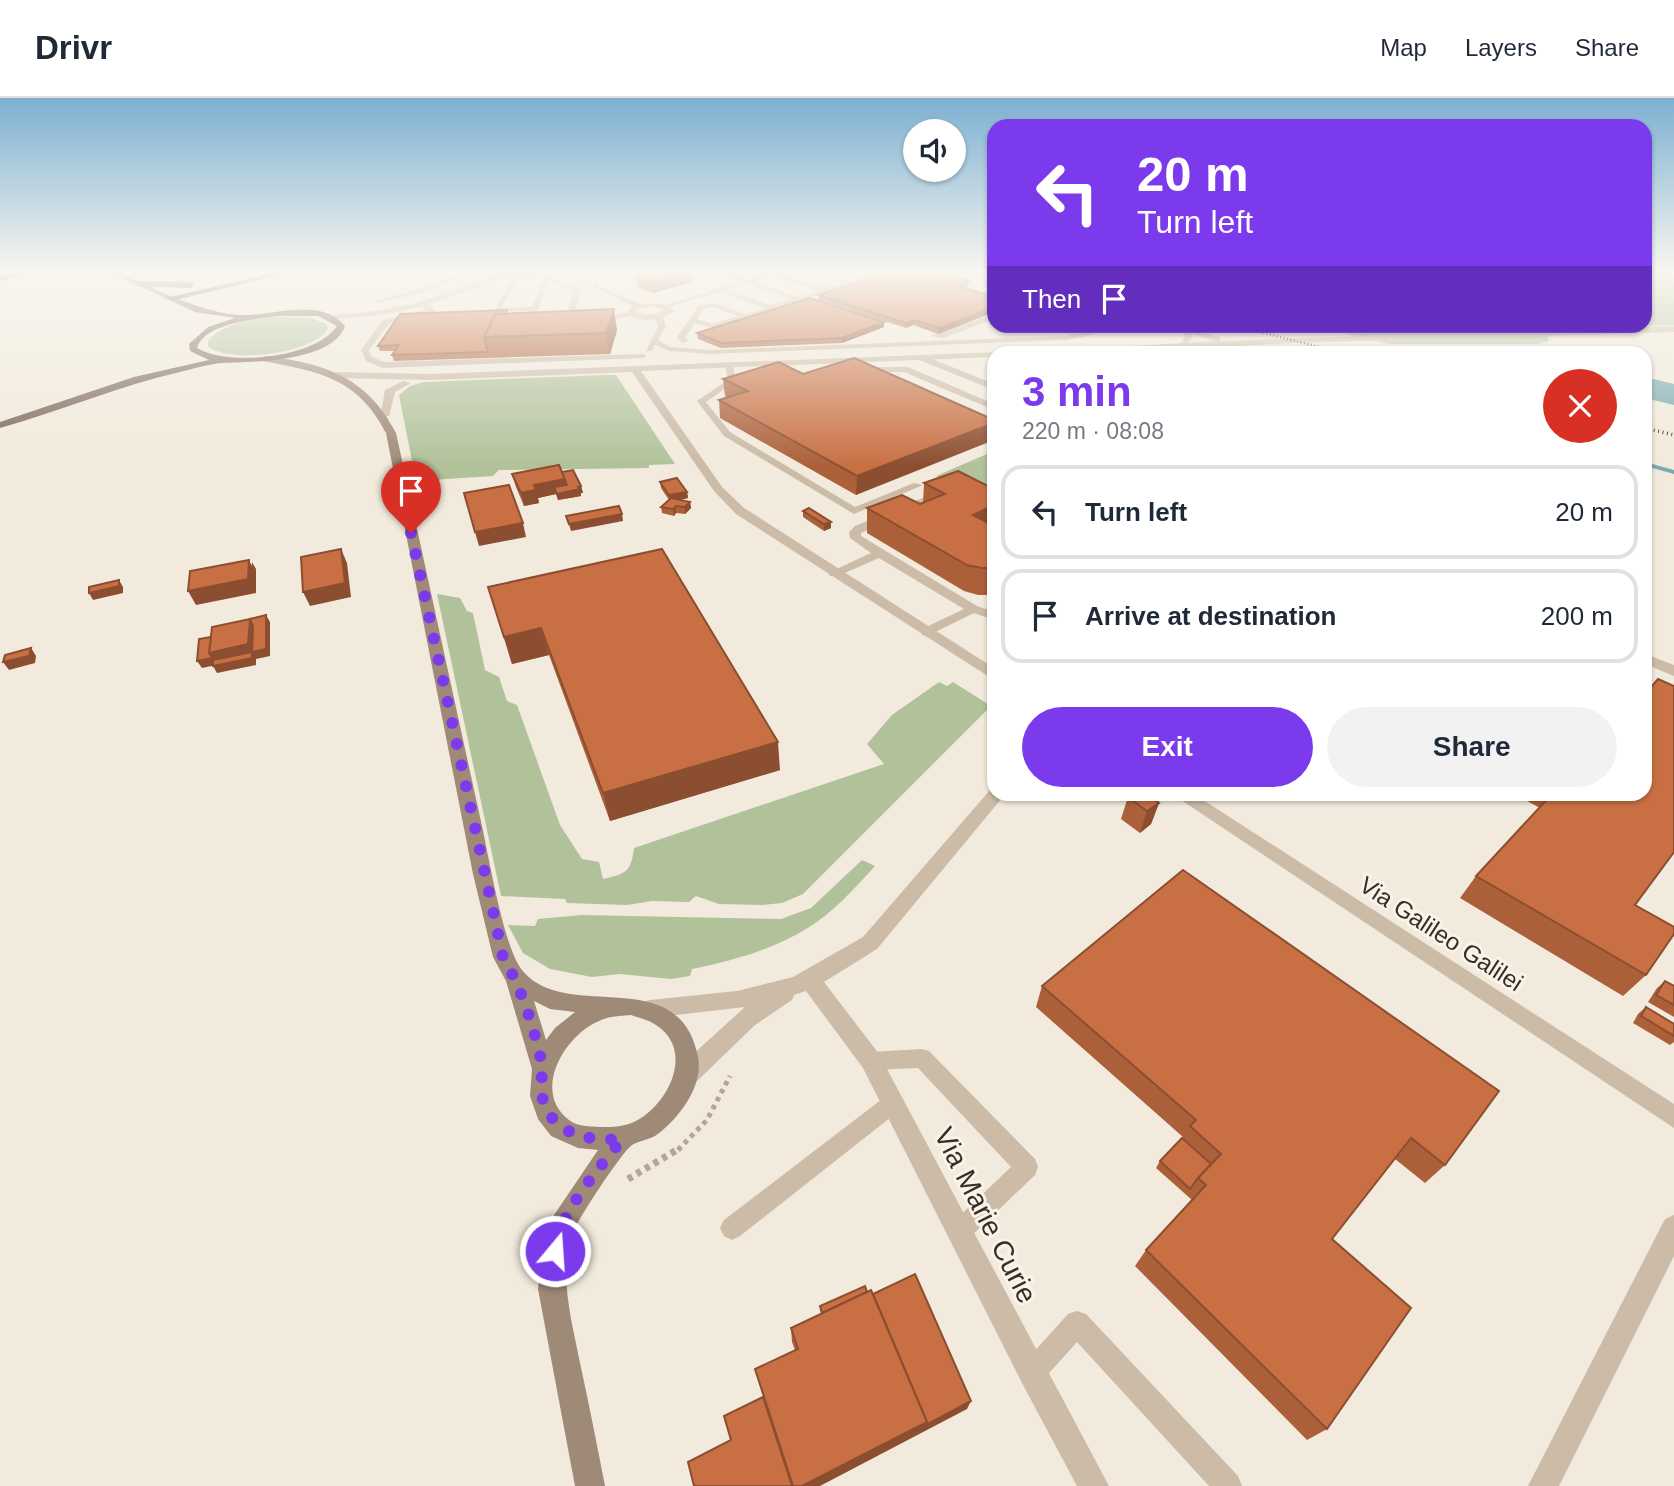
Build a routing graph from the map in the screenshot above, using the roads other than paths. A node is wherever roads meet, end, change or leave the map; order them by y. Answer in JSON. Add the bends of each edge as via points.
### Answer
{"nodes":[{"id":1,"x":199,"y":337,"type":"edge"},
{"id":2,"x":333,"y":337,"type":"edge"},
{"id":3,"x":375,"y":337,"type":"edge"},
{"id":4,"x":656,"y":337,"type":"edge"},
{"id":5,"x":681,"y":337,"type":"edge"},
{"id":6,"x":1071,"y":337,"type":"edge"},
{"id":7,"x":1189,"y":337,"type":"edge"},
{"id":8,"x":1212,"y":337,"type":"edge"},
{"id":9,"x":1430,"y":337,"type":"edge"},
{"id":10,"x":654,"y":341,"type":"junction"},
{"id":11,"x":685,"y":341,"type":"dead end"},
{"id":12,"x":1235,"y":343,"type":"junction"},
{"id":13,"x":316,"y":346,"type":"junction"},
{"id":14,"x":1180,"y":346,"type":"joint"},
{"id":15,"x":1244,"y":346,"type":"edge"},
{"id":16,"x":187,"y":354,"type":"junction"},
{"id":17,"x":987,"y":354,"type":"edge"},
{"id":18,"x":643,"y":356,"type":"junction"},
{"id":19,"x":922,"y":358,"type":"junction"},
{"id":20,"x":266,"y":359,"type":"junction"},
{"id":21,"x":225,"y":360,"type":"junction"},
{"id":22,"x":635,"y":369,"type":"junction"},
{"id":23,"x":730,"y":371,"type":"junction"},
{"id":24,"x":851,"y":371,"type":"edge"},
{"id":25,"x":336,"y":375,"type":"junction"},
{"id":26,"x":745,"y":375,"type":"edge"},
{"id":27,"x":389,"y":377,"type":"junction"},
{"id":28,"x":432,"y":377,"type":"junction"},
{"id":29,"x":137,"y":379,"type":"junction"},
{"id":30,"x":980,"y":382,"type":"junction"},
{"id":31,"x":406,"y":383,"type":"junction"},
{"id":32,"x":987,"y":384,"type":"edge"},
{"id":33,"x":359,"y":388,"type":"junction"},
{"id":34,"x":957,"y":391,"type":"junction"},
{"id":35,"x":987,"y":404,"type":"edge"},
{"id":36,"x":384,"y":416,"type":"junction"},
{"id":37,"x":0,"y":425,"type":"edge"},
{"id":38,"x":918,"y":485,"type":"dead end"},
{"id":39,"x":955,"y":488,"type":"edge"},
{"id":40,"x":880,"y":552,"type":"junction"},
{"id":41,"x":834,"y":573,"type":"junction"},
{"id":42,"x":973,"y":609,"type":"junction"},
{"id":43,"x":987,"y":614,"type":"edge"},
{"id":44,"x":927,"y":632,"type":"junction"},
{"id":45,"x":1652,"y":661,"type":"edge"},
{"id":46,"x":987,"y":671,"type":"edge"},
{"id":47,"x":1674,"y":671,"type":"edge"},
{"id":48,"x":990,"y":801,"type":"edge"},
{"id":49,"x":1191,"y":801,"type":"edge"},
{"id":50,"x":516,"y":979,"type":"junction"},
{"id":51,"x":802,"y":983,"type":"junction"},
{"id":52,"x":611,"y":1007,"type":"junction"},
{"id":53,"x":650,"y":1009,"type":"junction"},
{"id":54,"x":871,"y":1061,"type":"junction"},
{"id":55,"x":543,"y":1067,"type":"junction"},
{"id":56,"x":688,"y":1074,"type":"junction"},
{"id":57,"x":893,"y":1103,"type":"junction"},
{"id":58,"x":1674,"y":1117,"type":"edge"},
{"id":59,"x":622,"y":1139,"type":"junction"},
{"id":60,"x":732,"y":1228,"type":"dead end"},
{"id":61,"x":1674,"y":1228,"type":"edge"},
{"id":62,"x":960,"y":1232,"type":"junction"},
{"id":63,"x":1032,"y":1373,"type":"junction"},
{"id":64,"x":590,"y":1486,"type":"edge"},
{"id":65,"x":1094,"y":1486,"type":"edge"},
{"id":66,"x":1228,"y":1486,"type":"edge"},
{"id":67,"x":1543,"y":1486,"type":"edge"}],
"edges":[{"from":1,"to":16,"type":"main road"},
{"from":2,"to":13,"type":"main road"},
{"from":3,"to":18,"type":"lane","via":[[365,350],[369,359],[383,365]]},
{"from":4,"to":10,"type":"lane"},
{"from":5,"to":11,"type":"lane"},
{"from":6,"to":10,"type":"lane","via":[[751,351],[669,349]]},
{"from":7,"to":14,"type":"lane"},
{"from":8,"to":12,"type":"street"},
{"from":9,"to":12,"type":"street"},
{"from":10,"to":18,"type":"lane"},
{"from":12,"to":14,"type":"street"},
{"from":12,"to":15,"type":"street"},
{"from":13,"to":20,"type":"main road"},
{"from":13,"to":25,"type":"main road","via":[[316,355]]},
{"from":16,"to":21,"type":"main road"},
{"from":16,"to":29,"type":"main road"},
{"from":17,"to":19,"type":"street"},
{"from":18,"to":22,"type":"lane"},
{"from":19,"to":23,"type":"street"},
{"from":19,"to":30,"type":"lane"},
{"from":20,"to":21,"type":"main road"},
{"from":20,"to":25,"type":"main road"},
{"from":21,"to":29,"type":"main road"},
{"from":22,"to":23,"type":"street"},
{"from":22,"to":28,"type":"street"},
{"from":22,"to":41,"type":"street","via":[[718,489],[759,525]]},
{"from":23,"to":26,"type":"lane"},
{"from":23,"to":38,"type":"lane","via":[[732,382],[701,401],[727,434],[854,512]]},
{"from":24,"to":34,"type":"lane","via":[[905,369]]},
{"from":25,"to":27,"type":"street"},
{"from":25,"to":33,"type":"main road"},
{"from":27,"to":28,"type":"street"},
{"from":27,"to":33,"type":"street"},
{"from":28,"to":31,"type":"street"},
{"from":29,"to":37,"type":"main road"},
{"from":30,"to":32,"type":"lane"},
{"from":30,"to":34,"type":"lane"},
{"from":31,"to":33,"type":"street"},
{"from":31,"to":36,"type":"street","via":[[390,390]]},
{"from":33,"to":36,"type":"main road"},
{"from":34,"to":35,"type":"lane"},
{"from":36,"to":50,"type":"main road","via":[[483,874],[503,957]]},
{"from":39,"to":40,"type":"lane","via":[[855,532],[856,538]]},
{"from":40,"to":41,"type":"lane"},
{"from":40,"to":42,"type":"lane"},
{"from":41,"to":44,"type":"street"},
{"from":42,"to":43,"type":"lane"},
{"from":42,"to":44,"type":"lane"},
{"from":44,"to":46,"type":"street"},
{"from":45,"to":47,"type":"street"},
{"from":48,"to":51,"type":"street","via":[[870,943]]},
{"from":49,"to":58,"type":"street","name":"Via Galileo Galilei"},
{"from":50,"to":52,"type":"main road","via":[[550,1000]]},
{"from":50,"to":55,"type":"main road"},
{"from":51,"to":53,"type":"street","via":[[737,1000]]},
{"from":51,"to":54,"type":"street","name":"Via Marie Curie"},
{"from":51,"to":56,"type":"street","via":[[747,1018]]},
{"from":52,"to":53,"type":"main road"},
{"from":52,"to":55,"type":"main road","via":[[569,1028],[553,1045]]},
{"from":53,"to":56,"type":"main road","via":[[668,1019],[681,1034],[688,1053]]},
{"from":54,"to":57,"type":"street","name":"Via Marie Curie"},
{"from":54,"to":62,"type":"lane","via":[[922,1058],[1027,1167]]},
{"from":55,"to":59,"type":"main road","via":[[545,1108],[557,1125],[575,1136],[598,1141]]},
{"from":56,"to":59,"type":"main road","via":[[666,1114]]},
{"from":57,"to":60,"type":"lane"},
{"from":57,"to":62,"type":"street","name":"Via Marie Curie"},
{"from":59,"to":64,"type":"main road","via":[[557,1233],[552,1289]]},
{"from":61,"to":67,"type":"street"},
{"from":62,"to":63,"type":"street","name":"Via Marie Curie"},
{"from":63,"to":65,"type":"street","name":"Via Marie Curie"},
{"from":63,"to":66,"type":"lane","via":[[1077,1323]]}]}
